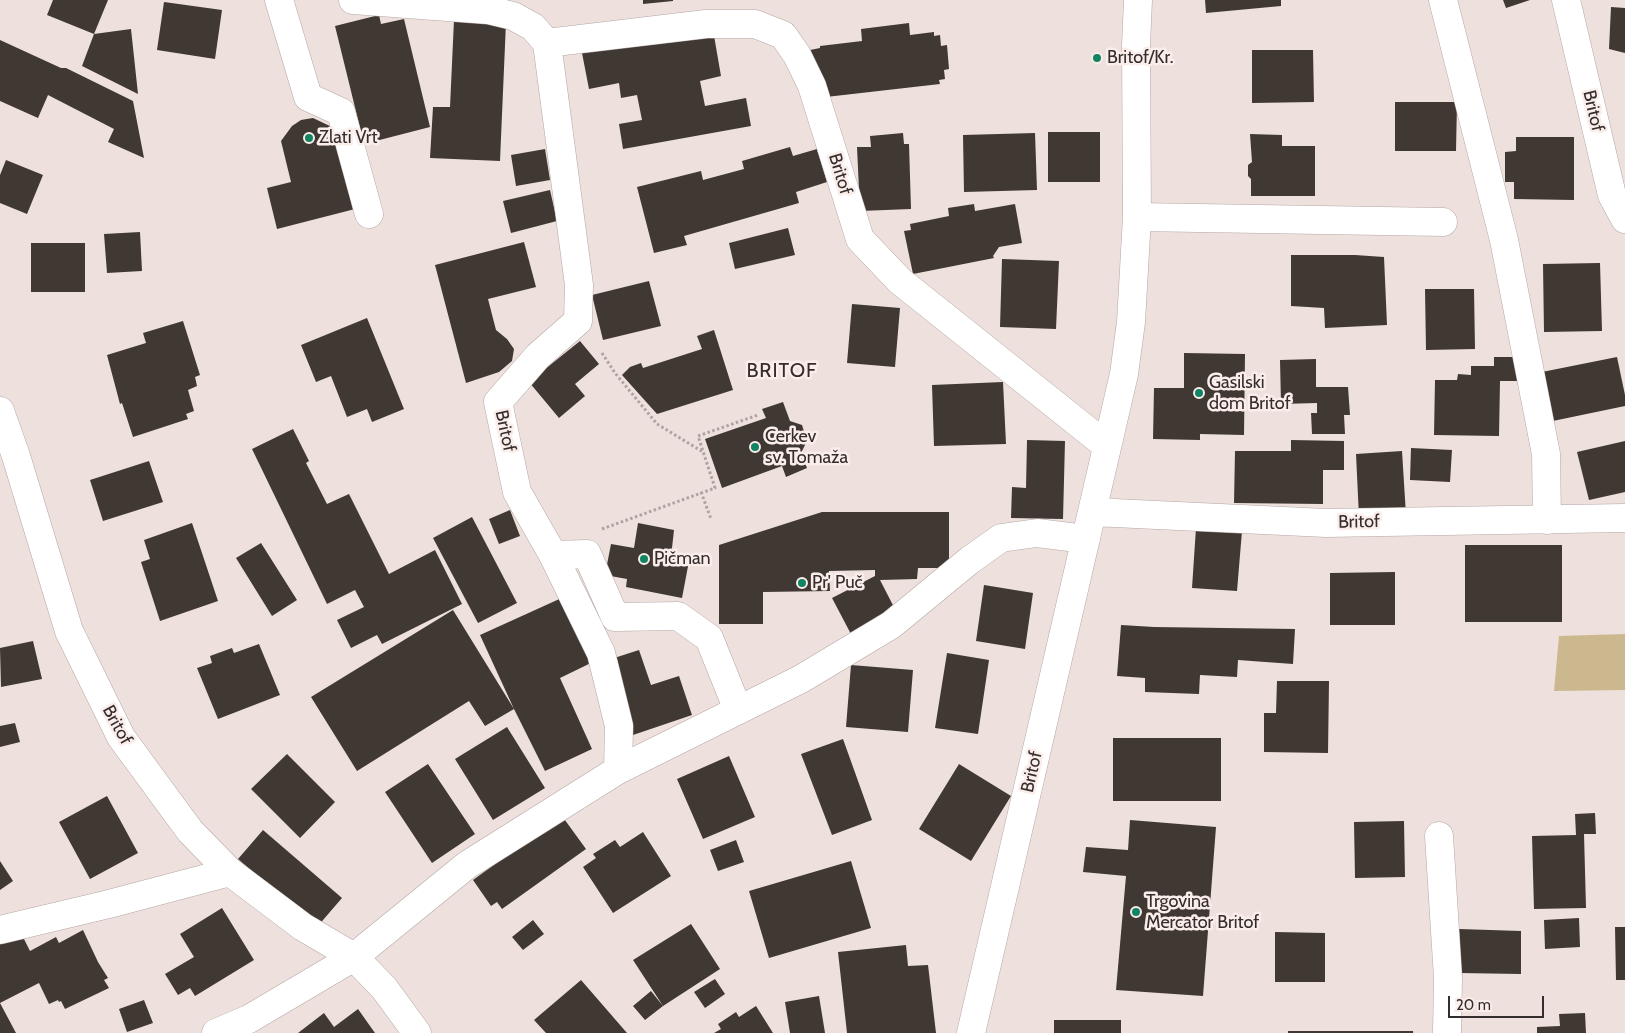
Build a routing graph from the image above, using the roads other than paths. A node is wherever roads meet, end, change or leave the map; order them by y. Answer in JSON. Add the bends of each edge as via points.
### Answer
{"nodes":[{"id":1,"x":279,"y":0,"type":"edge"},
{"id":2,"x":353,"y":0,"type":"edge"},
{"id":3,"x":1138,"y":0,"type":"edge"},
{"id":4,"x":1443,"y":0,"type":"edge"},
{"id":5,"x":1566,"y":0,"type":"edge"},
{"id":6,"x":547,"y":43,"type":"junction"},
{"id":7,"x":368,"y":214,"type":"dead end"},
{"id":8,"x":1137,"y":217,"type":"junction"},
{"id":9,"x":1625,"y":219,"type":"edge"},
{"id":10,"x":1443,"y":222,"type":"dead end"},
{"id":11,"x":0,"y":411,"type":"edge"},
{"id":12,"x":1107,"y":446,"type":"junction"},
{"id":13,"x":1093,"y":512,"type":"junction"},
{"id":14,"x":1625,"y":518,"type":"edge"},
{"id":15,"x":1547,"y":520,"type":"junction"},
{"id":16,"x":1086,"y":539,"type":"junction"},
{"id":17,"x":552,"y":555,"type":"junction"},
{"id":18,"x":738,"y":710,"type":"junction"},
{"id":19,"x":618,"y":770,"type":"junction"},
{"id":20,"x":1439,"y":836,"type":"dead end"},
{"id":21,"x":230,"y":872,"type":"junction"},
{"id":22,"x":0,"y":930,"type":"edge"},
{"id":23,"x":354,"y":957,"type":"junction"},
{"id":24,"x":216,"y":1033,"type":"edge"},
{"id":25,"x":417,"y":1033,"type":"edge"},
{"id":26,"x":971,"y":1033,"type":"edge"},
{"id":27,"x":1448,"y":1033,"type":"edge"}],
"edges":[{"from":1,"to":7,"type":"street","via":[[308,97],[341,112]]},
{"from":2,"to":6,"type":"street","via":[[488,10],[513,16],[533,27]]},
{"from":3,"to":8,"type":"street","name":"Britof"},
{"from":4,"to":15,"type":"street","via":[[1504,240],[1546,454]]},
{"from":5,"to":9,"type":"street","name":"Britof","via":[[1612,195]]},
{"from":6,"to":12,"type":"street","name":"Britof","via":[[706,24],[756,24],[783,36],[798,55],[812,86],[860,238],[900,281]]},
{"from":6,"to":17,"type":"street","name":"Britof","via":[[579,285],[578,321],[538,356],[498,402],[517,492]]},
{"from":8,"to":10,"type":"street"},
{"from":8,"to":12,"type":"street","name":"Britof","via":[[1124,374]]},
{"from":11,"to":21,"type":"street","name":"Britof","via":[[69,631],[121,737],[190,832]]},
{"from":12,"to":13,"type":"street","name":"Britof"},
{"from":13,"to":15,"type":"street","name":"Britof","via":[[1326,523]]},
{"from":13,"to":16,"type":"street","name":"Britof"},
{"from":14,"to":15,"type":"street","name":"Britof"},
{"from":16,"to":18,"type":"street","via":[[1037,533],[1001,538],[891,625],[801,679]]},
{"from":16,"to":26,"type":"street","name":"Britof"},
{"from":17,"to":18,"type":"street","via":[[587,554],[614,617],[678,616],[709,638]]},
{"from":17,"to":19,"type":"street","name":"Britof","via":[[601,652],[620,726]]},
{"from":18,"to":19,"type":"street"},
{"from":19,"to":23,"type":"street","via":[[467,865]]},
{"from":20,"to":27,"type":"street","via":[[1448,978]]},
{"from":21,"to":22,"type":"street"},
{"from":21,"to":23,"type":"street","name":"Britof","via":[[303,927]]},
{"from":23,"to":24,"type":"street","via":[[249,1018]]},
{"from":23,"to":25,"type":"street","name":"Britof","via":[[384,988]]}]}
